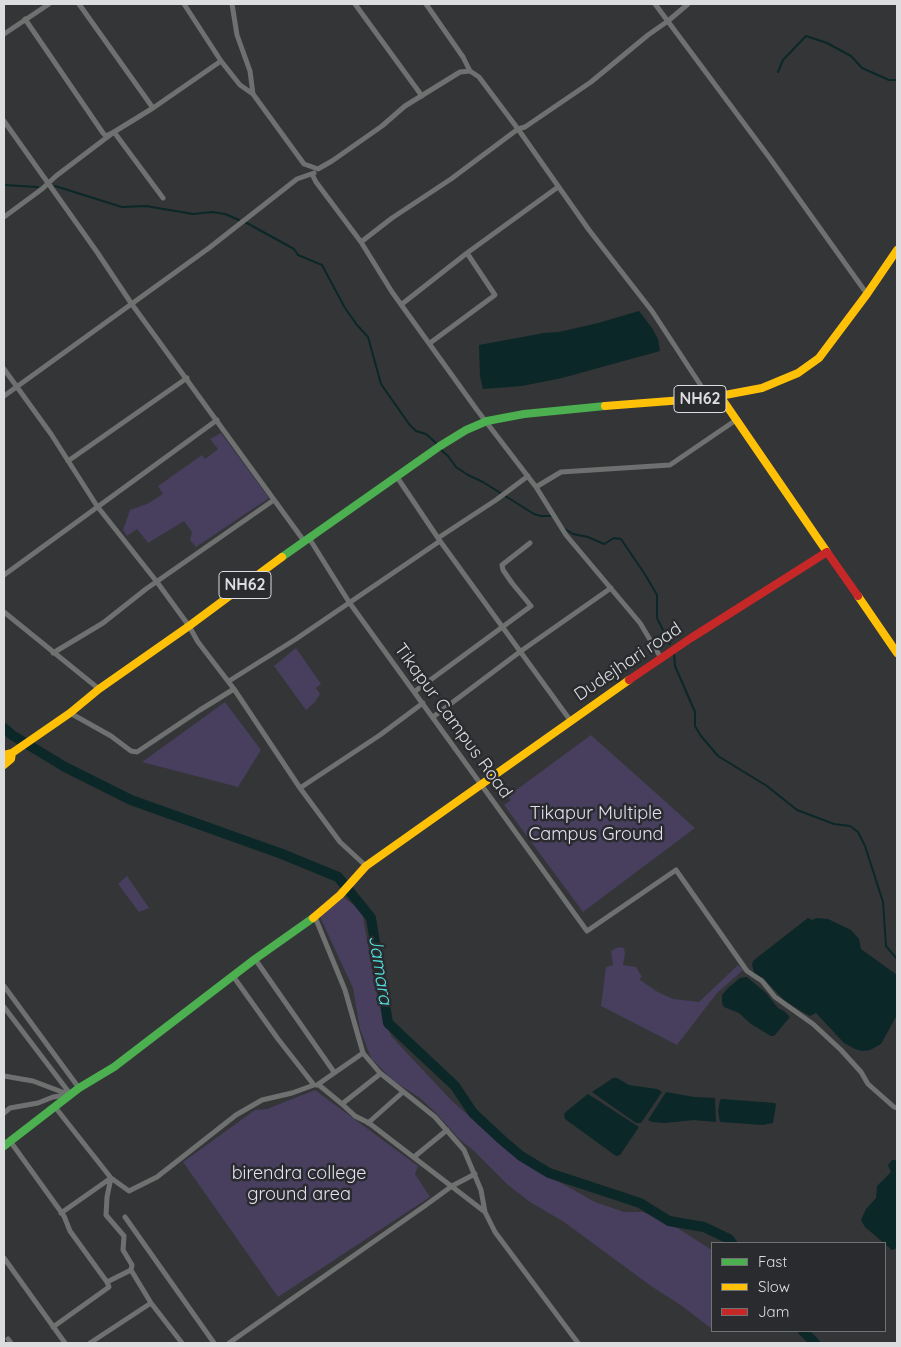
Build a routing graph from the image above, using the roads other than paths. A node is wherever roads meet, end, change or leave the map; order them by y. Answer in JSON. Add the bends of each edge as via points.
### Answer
{"nodes":[{"id":1,"x":49,"y":4,"type":"edge"},
{"id":2,"x":79,"y":4,"type":"edge"},
{"id":3,"x":184,"y":4,"type":"edge"},
{"id":4,"x":232,"y":4,"type":"edge"},
{"id":5,"x":355,"y":4,"type":"edge"},
{"id":6,"x":426,"y":4,"type":"edge"},
{"id":7,"x":655,"y":4,"type":"edge"},
{"id":8,"x":688,"y":4,"type":"edge"},
{"id":9,"x":25,"y":19,"type":"junction"},
{"id":10,"x":668,"y":21,"type":"junction"},
{"id":11,"x":4,"y":34,"type":"edge"},
{"id":12,"x":221,"y":61,"type":"junction"},
{"id":13,"x":470,"y":71,"type":"junction"},
{"id":14,"x":254,"y":94,"type":"junction"},
{"id":15,"x":422,"y":96,"type":"junction"},
{"id":16,"x":153,"y":108,"type":"junction"},
{"id":17,"x":4,"y":122,"type":"edge"},
{"id":18,"x":518,"y":129,"type":"junction"},
{"id":19,"x":114,"y":132,"type":"junction"},
{"id":20,"x":318,"y":169,"type":"junction"},
{"id":21,"x":312,"y":174,"type":"junction"},
{"id":22,"x":48,"y":184,"type":"junction"},
{"id":23,"x":558,"y":187,"type":"junction"},
{"id":24,"x":163,"y":198,"type":"dead end"},
{"id":25,"x":4,"y":217,"type":"edge"},
{"id":26,"x":361,"y":242,"type":"junction"},
{"id":27,"x":897,"y":250,"type":"edge"},
{"id":28,"x":467,"y":253,"type":"junction"},
{"id":29,"x":867,"y":294,"type":"junction"},
{"id":30,"x":131,"y":303,"type":"junction"},
{"id":31,"x":402,"y":304,"type":"junction"},
{"id":32,"x":430,"y":344,"type":"junction"},
{"id":33,"x":4,"y":368,"type":"edge"},
{"id":34,"x":186,"y":378,"type":"junction"},
{"id":35,"x":18,"y":387,"type":"junction"},
{"id":36,"x":4,"y":396,"type":"edge"},
{"id":37,"x":720,"y":396,"type":"junction"},
{"id":38,"x":709,"y":398,"type":"junction"},
{"id":39,"x":217,"y":420,"type":"junction"},
{"id":40,"x":736,"y":420,"type":"junction"},
{"id":41,"x":487,"y":421,"type":"junction"},
{"id":42,"x":68,"y":461,"type":"junction"},
{"id":43,"x":528,"y":476,"type":"junction"},
{"id":44,"x":396,"y":477,"type":"junction"},
{"id":45,"x":536,"y":487,"type":"junction"},
{"id":46,"x":271,"y":502,"type":"dead end"},
{"id":47,"x":97,"y":506,"type":"junction"},
{"id":48,"x":306,"y":539,"type":"junction"},
{"id":49,"x":439,"y":539,"type":"junction"},
{"id":50,"x":530,"y":543,"type":"dead end"},
{"id":51,"x":828,"y":552,"type":"junction"},
{"id":52,"x":4,"y":575,"type":"edge"},
{"id":53,"x":157,"y":582,"type":"junction"},
{"id":54,"x":611,"y":588,"type":"junction"},
{"id":55,"x":349,"y":602,"type":"junction"},
{"id":56,"x":4,"y":612,"type":"edge"},
{"id":57,"x":189,"y":626,"type":"junction"},
{"id":58,"x":502,"y":627,"type":"junction"},
{"id":59,"x":521,"y":651,"type":"junction"},
{"id":60,"x":53,"y":652,"type":"junction"},
{"id":61,"x":897,"y":653,"type":"edge"},
{"id":62,"x":661,"y":658,"type":"junction"},
{"id":63,"x":229,"y":682,"type":"junction"},
{"id":64,"x":100,"y":689,"type":"junction"},
{"id":65,"x":234,"y":689,"type":"junction"},
{"id":66,"x":414,"y":692,"type":"junction"},
{"id":67,"x":423,"y":703,"type":"junction"},
{"id":68,"x":70,"y":713,"type":"junction"},
{"id":69,"x":433,"y":717,"type":"junction"},
{"id":70,"x":570,"y":720,"type":"junction"},
{"id":71,"x":10,"y":753,"type":"edge"},
{"id":72,"x":4,"y":764,"type":"edge"},
{"id":73,"x":482,"y":784,"type":"junction"},
{"id":74,"x":300,"y":788,"type":"junction"},
{"id":75,"x":366,"y":866,"type":"junction"},
{"id":76,"x":314,"y":916,"type":"junction"},
{"id":77,"x":255,"y":959,"type":"junction"},
{"id":78,"x":233,"y":976,"type":"junction"},
{"id":79,"x":4,"y":986,"type":"edge"},
{"id":80,"x":4,"y":1007,"type":"edge"},
{"id":81,"x":363,"y":1053,"type":"junction"},
{"id":82,"x":334,"y":1072,"type":"junction"},
{"id":83,"x":380,"y":1074,"type":"junction"},
{"id":84,"x":4,"y":1076,"type":"edge"},
{"id":85,"x":316,"y":1085,"type":"junction"},
{"id":86,"x":79,"y":1088,"type":"junction"},
{"id":87,"x":403,"y":1092,"type":"junction"},
{"id":88,"x":71,"y":1095,"type":"junction"},
{"id":89,"x":342,"y":1104,"type":"junction"},
{"id":90,"x":55,"y":1107,"type":"junction"},
{"id":91,"x":897,"y":1108,"type":"edge"},
{"id":92,"x":4,"y":1113,"type":"edge"},
{"id":93,"x":368,"y":1123,"type":"junction"},
{"id":94,"x":447,"y":1130,"type":"junction"},
{"id":95,"x":7,"y":1143,"type":"edge"},
{"id":96,"x":414,"y":1157,"type":"junction"},
{"id":97,"x":475,"y":1174,"type":"junction"},
{"id":98,"x":111,"y":1178,"type":"junction"},
{"id":99,"x":452,"y":1186,"type":"junction"},
{"id":100,"x":486,"y":1212,"type":"junction"},
{"id":101,"x":61,"y":1213,"type":"junction"},
{"id":102,"x":124,"y":1217,"type":"dead end"},
{"id":103,"x":4,"y":1258,"type":"edge"},
{"id":104,"x":131,"y":1270,"type":"junction"},
{"id":105,"x":107,"y":1282,"type":"junction"},
{"id":106,"x":151,"y":1303,"type":"junction"},
{"id":107,"x":53,"y":1327,"type":"junction"},
{"id":108,"x":65,"y":1343,"type":"edge"},
{"id":109,"x":90,"y":1343,"type":"edge"},
{"id":110,"x":182,"y":1343,"type":"edge"},
{"id":111,"x":214,"y":1343,"type":"edge"},
{"id":112,"x":229,"y":1343,"type":"edge"},
{"id":113,"x":578,"y":1343,"type":"edge"}],
"edges":[{"from":1,"to":9,"type":"street"},
{"from":2,"to":16,"type":"street"},
{"from":3,"to":12,"type":"street"},
{"from":4,"to":14,"type":"street"},
{"from":5,"to":15,"type":"street"},
{"from":6,"to":13,"type":"street"},
{"from":7,"to":10,"type":"street"},
{"from":8,"to":10,"type":"street"},
{"from":9,"to":11,"type":"street"},
{"from":9,"to":19,"type":"street","via":[[102,133],[106,136]]},
{"from":10,"to":18,"type":"street","via":[[591,82]]},
{"from":10,"to":29,"type":"street"},
{"from":12,"to":14,"type":"street","via":[[240,85]]},
{"from":12,"to":16,"type":"street"},
{"from":13,"to":15,"type":"street","via":[[460,72]]},
{"from":13,"to":18,"type":"street","via":[[479,77]]},
{"from":14,"to":20,"type":"street","via":[[304,164]]},
{"from":15,"to":20,"type":"street"},
{"from":16,"to":19,"type":"street"},
{"from":17,"to":22,"type":"street","name":"Tikapur Campus Road"},
{"from":18,"to":23,"type":"street"},
{"from":18,"to":26,"type":"street"},
{"from":19,"to":22,"type":"street"},
{"from":19,"to":24,"type":"street"},
{"from":20,"to":21,"type":"street"},
{"from":21,"to":26,"type":"street"},
{"from":21,"to":30,"type":"street","via":[[288,186]]},
{"from":22,"to":25,"type":"street"},
{"from":22,"to":30,"type":"street","name":"Tikapur Campus Road"},
{"from":23,"to":28,"type":"street"},
{"from":23,"to":38,"type":"street","via":[[652,311]]},
{"from":26,"to":31,"type":"street"},
{"from":27,"to":29,"type":"street","number":"NH62"},
{"from":28,"to":31,"type":"street"},
{"from":28,"to":32,"type":"street","via":[[495,295]]},
{"from":29,"to":37,"type":"street","number":"NH62","via":[[819,358],[798,373],[762,388]]},
{"from":30,"to":34,"type":"street","name":"Tikapur Campus Road"},
{"from":30,"to":35,"type":"street"},
{"from":31,"to":32,"type":"street"},
{"from":32,"to":41,"type":"street"},
{"from":33,"to":35,"type":"street"},
{"from":34,"to":39,"type":"street","name":"Tikapur Campus Road"},
{"from":34,"to":42,"type":"street"},
{"from":35,"to":36,"type":"street"},
{"from":35,"to":42,"type":"street"},
{"from":37,"to":38,"type":"street","number":"NH62"},
{"from":37,"to":40,"type":"street"},
{"from":38,"to":41,"type":"street","number":"NH62","via":[[562,410]]},
{"from":39,"to":47,"type":"street"},
{"from":39,"to":48,"type":"street","name":"Tikapur Campus Road"},
{"from":40,"to":45,"type":"street","via":[[670,466],[561,472]]},
{"from":40,"to":51,"type":"street"},
{"from":41,"to":43,"type":"street"},
{"from":41,"to":44,"type":"street","number":"NH62","via":[[466,430]]},
{"from":42,"to":47,"type":"street"},
{"from":43,"to":45,"type":"street"},
{"from":43,"to":49,"type":"street"},
{"from":44,"to":48,"type":"street","number":"NH62"},
{"from":44,"to":49,"type":"street"},
{"from":45,"to":54,"type":"street","via":[[566,536]]},
{"from":46,"to":53,"type":"street"},
{"from":47,"to":52,"type":"street"},
{"from":47,"to":53,"type":"street"},
{"from":48,"to":55,"type":"street","name":"Tikapur Campus Road"},
{"from":48,"to":57,"type":"street","number":"NH62"},
{"from":49,"to":55,"type":"street"},
{"from":49,"to":58,"type":"street"},
{"from":50,"to":58,"type":"street","via":[[502,565],[531,606]]},
{"from":51,"to":61,"type":"street"},
{"from":51,"to":62,"type":"street","name":"Dudejhari road"},
{"from":53,"to":57,"type":"street"},
{"from":53,"to":60,"type":"street","via":[[102,623]]},
{"from":54,"to":59,"type":"street"},
{"from":54,"to":62,"type":"street","via":[[640,623]]},
{"from":55,"to":63,"type":"street"},
{"from":55,"to":66,"type":"street","name":"Tikapur Campus Road"},
{"from":56,"to":60,"type":"street"},
{"from":57,"to":63,"type":"street"},
{"from":57,"to":64,"type":"street","number":"NH62"},
{"from":58,"to":59,"type":"street"},
{"from":58,"to":66,"type":"street"},
{"from":59,"to":69,"type":"street"},
{"from":59,"to":70,"type":"street"},
{"from":60,"to":64,"type":"street"},
{"from":62,"to":70,"type":"street","name":"Dudejhari road"},
{"from":63,"to":65,"type":"street"},
{"from":64,"to":68,"type":"street","number":"NH62"},
{"from":65,"to":68,"type":"street","via":[[137,752]]},
{"from":65,"to":74,"type":"street"},
{"from":66,"to":67,"type":"street","name":"Tikapur Campus Road"},
{"from":67,"to":69,"type":"street","name":"Tikapur Campus Road"},
{"from":67,"to":74,"type":"street"},
{"from":68,"to":71,"type":"street","number":"NH62"},
{"from":69,"to":73,"type":"street","name":"Tikapur Campus Road"},
{"from":70,"to":73,"type":"street","name":"Dudejhari road"},
{"from":71,"to":72,"type":"street","number":"NH62","via":[[11,759]]},
{"from":73,"to":75,"type":"street","name":"Dudejhari road"},
{"from":73,"to":91,"type":"street","name":"Tikapur Campus Road","via":[[587,931],[676,870],[747,972],[813,1024],[841,1050],[868,1084]]},
{"from":74,"to":75,"type":"street","via":[[340,842]]},
{"from":75,"to":76,"type":"street","name":"Dudejhari road","via":[[340,895]]},
{"from":76,"to":77,"type":"street","name":"Dudejhari road"},
{"from":76,"to":81,"type":"street","via":[[345,990]]},
{"from":77,"to":78,"type":"street","name":"Dudejhari road"},
{"from":77,"to":82,"type":"street"},
{"from":78,"to":85,"type":"street"},
{"from":78,"to":86,"type":"street","name":"Dudejhari road","via":[[114,1067]]},
{"from":79,"to":86,"type":"street"},
{"from":80,"to":88,"type":"street"},
{"from":81,"to":82,"type":"street"},
{"from":81,"to":83,"type":"street"},
{"from":82,"to":85,"type":"street"},
{"from":83,"to":87,"type":"street"},
{"from":83,"to":89,"type":"street"},
{"from":84,"to":88,"type":"street","via":[[33,1081]]},
{"from":85,"to":89,"type":"street"},
{"from":85,"to":98,"type":"street","via":[[262,1100],[236,1115],[156,1177],[129,1191]]},
{"from":86,"to":88,"type":"street","name":"Dudejhari road"},
{"from":87,"to":93,"type":"street"},
{"from":87,"to":94,"type":"street"},
{"from":88,"to":90,"type":"street","name":"Dudejhari road"},
{"from":88,"to":92,"type":"street","via":[[10,1108]]},
{"from":89,"to":93,"type":"street"},
{"from":90,"to":95,"type":"street","name":"Dudejhari road"},
{"from":90,"to":98,"type":"street"},
{"from":93,"to":96,"type":"street"},
{"from":94,"to":96,"type":"street"},
{"from":94,"to":97,"type":"street","via":[[464,1150]]},
{"from":95,"to":101,"type":"street"},
{"from":96,"to":99,"type":"street"},
{"from":97,"to":99,"type":"street"},
{"from":97,"to":100,"type":"street"},
{"from":98,"to":101,"type":"street"},
{"from":98,"to":104,"type":"street","via":[[106,1215],[124,1236],[123,1250],[132,1262]]},
{"from":99,"to":100,"type":"street"},
{"from":99,"to":112,"type":"street"},
{"from":100,"to":113,"type":"street","via":[[495,1232]]},
{"from":101,"to":105,"type":"street"},
{"from":102,"to":111,"type":"street"},
{"from":103,"to":107,"type":"street"},
{"from":104,"to":105,"type":"street"},
{"from":104,"to":106,"type":"street"},
{"from":105,"to":107,"type":"street","via":[[109,1287]]},
{"from":106,"to":109,"type":"street"},
{"from":106,"to":110,"type":"street"},
{"from":107,"to":108,"type":"street"}]}
